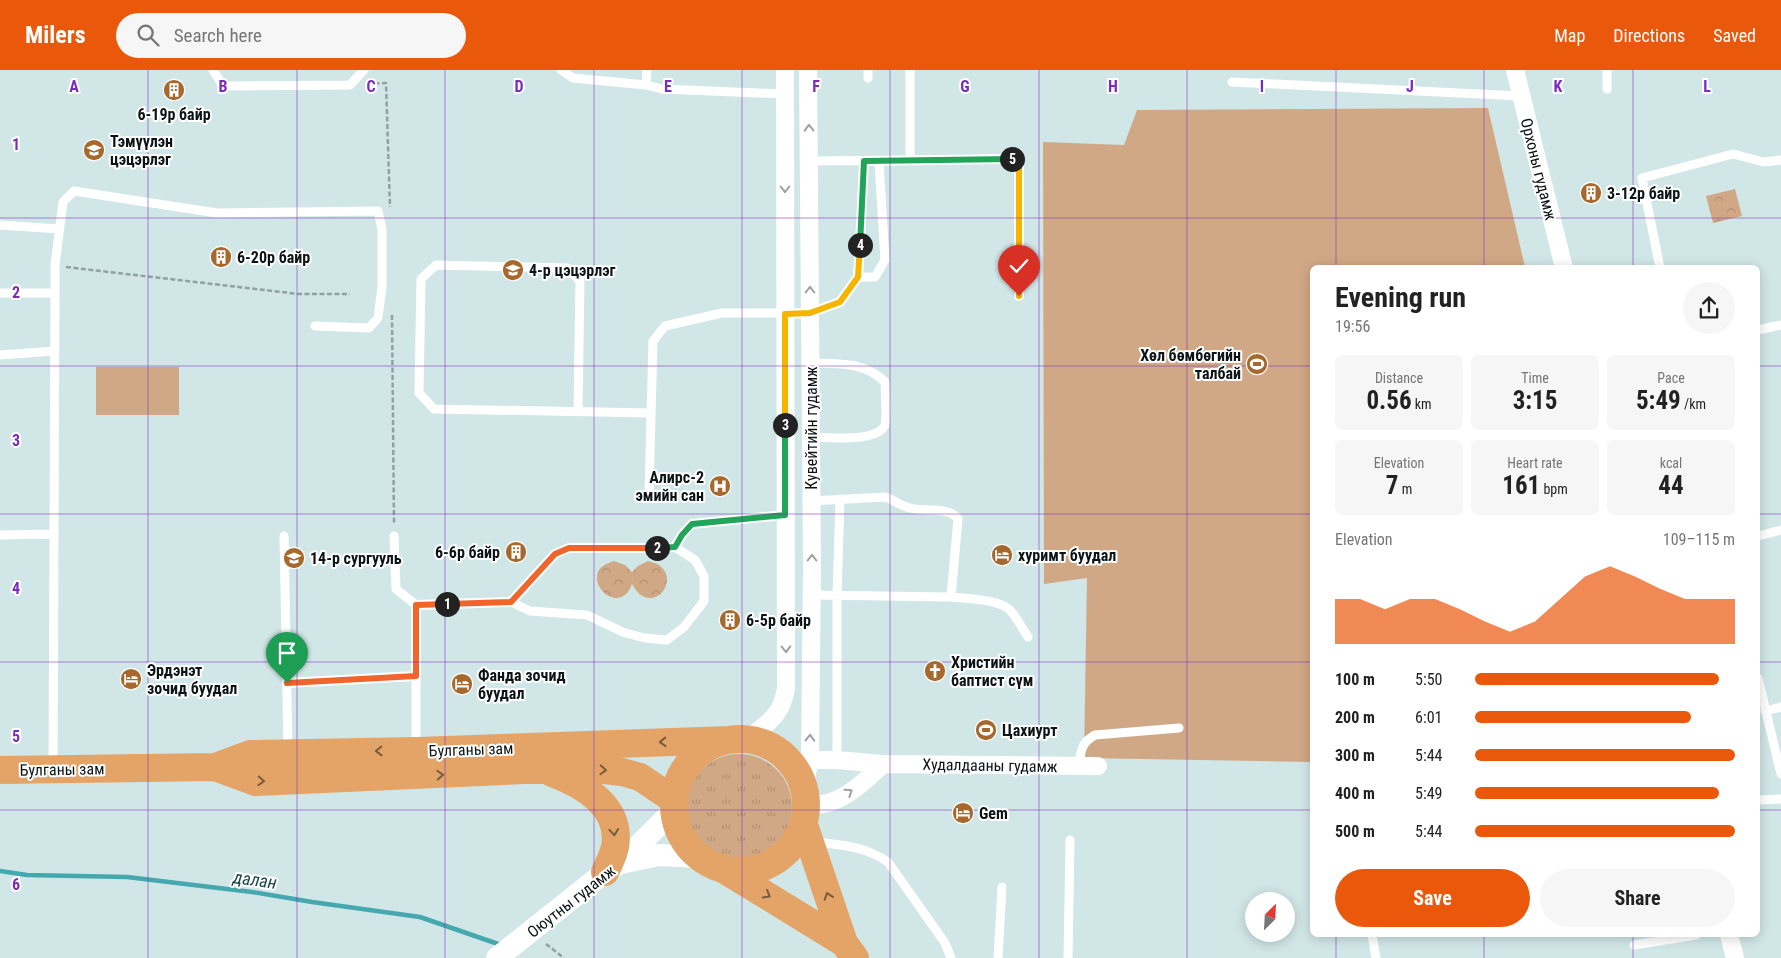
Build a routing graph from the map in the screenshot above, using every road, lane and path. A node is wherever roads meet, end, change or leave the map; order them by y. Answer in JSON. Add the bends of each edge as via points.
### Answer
{"nodes":[{"id":1,"x":213,"y":70,"type":"edge"},
{"id":2,"x":364,"y":70,"type":"edge"},
{"id":3,"x":560,"y":70,"type":"edge"},
{"id":4,"x":647,"y":70,"type":"edge"},
{"id":5,"x":785,"y":70,"type":"edge"},
{"id":6,"x":808,"y":70,"type":"edge"},
{"id":7,"x":910,"y":70,"type":"edge"},
{"id":8,"x":1515,"y":70,"type":"edge"},
{"id":9,"x":1607,"y":70,"type":"edge"},
{"id":10,"x":1232,"y":82,"type":"dead end"},
{"id":11,"x":646,"y":85,"type":"junction"},
{"id":12,"x":1607,"y":89,"type":"dead end"},
{"id":13,"x":785,"y":94,"type":"junction"},
{"id":14,"x":1521,"y":96,"type":"junction"},
{"id":15,"x":910,"y":160,"type":"junction"},
{"id":16,"x":1781,"y":160,"type":"edge"},
{"id":17,"x":809,"y":161,"type":"junction"},
{"id":18,"x":864,"y":161,"type":"junction"},
{"id":19,"x":879,"y":161,"type":"junction"},
{"id":20,"x":0,"y":225,"type":"edge"},
{"id":21,"x":59,"y":229,"type":"junction"},
{"id":22,"x":55,"y":265,"type":"junction"},
{"id":23,"x":1563,"y":265,"type":"edge"},
{"id":24,"x":1659,"y":265,"type":"edge"},
{"id":25,"x":858,"y":277,"type":"junction"},
{"id":26,"x":0,"y":293,"type":"edge"},
{"id":27,"x":55,"y":294,"type":"junction"},
{"id":28,"x":350,"y":294,"type":"dead end"},
{"id":29,"x":1019,"y":296,"type":"dead end"},
{"id":30,"x":810,"y":313,"type":"junction"},
{"id":31,"x":785,"y":314,"type":"junction"},
{"id":32,"x":1781,"y":325,"type":"edge"},
{"id":33,"x":315,"y":326,"type":"dead end"},
{"id":34,"x":1760,"y":330,"type":"edge"},
{"id":35,"x":54,"y":351,"type":"junction"},
{"id":36,"x":0,"y":355,"type":"edge"},
{"id":37,"x":810,"y":363,"type":"junction"},
{"id":38,"x":578,"y":412,"type":"junction"},
{"id":39,"x":651,"y":413,"type":"junction"},
{"id":40,"x":811,"y":437,"type":"junction"},
{"id":41,"x":649,"y":492,"type":"dead end"},
{"id":42,"x":840,"y":499,"type":"junction"},
{"id":43,"x":811,"y":501,"type":"junction"},
{"id":44,"x":785,"y":515,"type":"junction"},
{"id":45,"x":1781,"y":530,"type":"edge"},
{"id":46,"x":53,"y":534,"type":"junction"},
{"id":47,"x":0,"y":535,"type":"edge"},
{"id":48,"x":1760,"y":535,"type":"edge"},
{"id":49,"x":284,"y":536,"type":"dead end"},
{"id":50,"x":394,"y":536,"type":"dead end"},
{"id":51,"x":675,"y":547,"type":"junction"},
{"id":52,"x":812,"y":596,"type":"junction"},
{"id":53,"x":837,"y":596,"type":"junction"},
{"id":54,"x":952,"y":597,"type":"junction"},
{"id":55,"x":511,"y":602,"type":"junction"},
{"id":56,"x":416,"y":605,"type":"junction"},
{"id":57,"x":1028,"y":637,"type":"dead end"},
{"id":58,"x":416,"y":676,"type":"junction"},
{"id":59,"x":287,"y":683,"type":"junction"},
{"id":60,"x":1760,"y":689,"type":"edge"},
{"id":61,"x":1781,"y":707,"type":"edge"},
{"id":62,"x":1764,"y":710,"type":"junction"},
{"id":63,"x":1179,"y":728,"type":"dead end"},
{"id":64,"x":739,"y":739,"type":"junction"},
{"id":65,"x":416,"y":751,"type":"junction"},
{"id":66,"x":288,"y":753,"type":"junction"},
{"id":67,"x":837,"y":760,"type":"junction"},
{"id":68,"x":883,"y":764,"type":"junction"},
{"id":69,"x":1079,"y":766,"type":"junction"},
{"id":70,"x":1098,"y":766,"type":"dead end"},
{"id":71,"x":215,"y":767,"type":"junction"},
{"id":72,"x":53,"y":768,"type":"junction"},
{"id":73,"x":0,"y":770,"type":"edge"},
{"id":74,"x":543,"y":770,"type":"junction"},
{"id":75,"x":1781,"y":774,"type":"edge"},
{"id":76,"x":1781,"y":799,"type":"edge"},
{"id":77,"x":1760,"y":800,"type":"edge"},
{"id":78,"x":807,"y":803,"type":"junction"},
{"id":79,"x":674,"y":805,"type":"junction"},
{"id":80,"x":1070,"y":840,"type":"dead end"},
{"id":81,"x":699,"y":857,"type":"junction"},
{"id":82,"x":613,"y":868,"type":"junction"},
{"id":83,"x":726,"y":870,"type":"junction"},
{"id":84,"x":1002,"y":887,"type":"dead end"},
{"id":85,"x":531,"y":932,"type":"junction"},
{"id":86,"x":1372,"y":937,"type":"edge"},
{"id":87,"x":1684,"y":937,"type":"edge"},
{"id":88,"x":1729,"y":937,"type":"edge"},
{"id":89,"x":1634,"y":945,"type":"dead end"},
{"id":90,"x":850,"y":950,"type":"edge"},
{"id":91,"x":497,"y":958,"type":"edge"},
{"id":92,"x":564,"y":958,"type":"edge"},
{"id":93,"x":950,"y":958,"type":"edge"},
{"id":94,"x":998,"y":958,"type":"edge"},
{"id":95,"x":1068,"y":958,"type":"edge"},
{"id":96,"x":1376,"y":958,"type":"edge"},
{"id":97,"x":1734,"y":958,"type":"edge"}],
"edges":[{"from":1,"to":2,"type":"lane","via":[[223,86],[350,85]]},
{"from":3,"to":11,"type":"lane","via":[[573,78]]},
{"from":4,"to":11,"type":"lane"},
{"from":5,"to":13,"type":"street","name":"Кувейтийн гудамж"},
{"from":17,"to":6,"type":"street","name":"Кувейтийн гудамж","one_way":true},
{"from":7,"to":15,"type":"lane"},
{"from":8,"to":14,"type":"street","name":"Орхоны гудамж"},
{"from":9,"to":12,"type":"lane"},
{"from":10,"to":14,"type":"lane"},
{"from":11,"to":13,"type":"lane","via":[[662,89]]},
{"from":13,"to":31,"type":"street","name":"Кувейтийн гудамж","one_way":true},
{"from":14,"to":23,"type":"street","name":"Орхоны гудамж"},
{"from":15,"to":19,"type":"lane"},
{"from":15,"to":29,"type":"lane","via":[[1015,159],[1019,162]]},
{"from":16,"to":24,"type":"lane","via":[[1764,162],[1733,154],[1642,178]]},
{"from":17,"to":18,"type":"lane"},
{"from":30,"to":17,"type":"street","name":"Кувейтийн гудамж","one_way":true},
{"from":18,"to":19,"type":"lane"},
{"from":18,"to":25,"type":"lane"},
{"from":19,"to":25,"type":"lane","via":[[885,260],[875,276]]},
{"from":20,"to":21,"type":"lane"},
{"from":21,"to":22,"type":"lane"},
{"from":21,"to":33,"type":"lane","via":[[63,202],[74,191],[217,213],[378,211],[382,229],[382,287],[378,318],[369,328]]},
{"from":22,"to":27,"type":"lane"},
{"from":22,"to":28,"type":"path","via":[[299,294]]},
{"from":25,"to":30,"type":"lane","via":[[840,302]]},
{"from":26,"to":27,"type":"lane"},
{"from":27,"to":35,"type":"lane"},
{"from":30,"to":31,"type":"lane"},
{"from":30,"to":37,"type":"street","name":"Кувейтийн гудамж"},
{"from":31,"to":39,"type":"lane","via":[[722,313],[665,326],[653,341]]},
{"from":31,"to":44,"type":"street","name":"Кувейтийн гудамж"},
{"from":32,"to":34,"type":"lane"},
{"from":35,"to":36,"type":"lane"},
{"from":35,"to":46,"type":"lane"},
{"from":37,"to":40,"type":"street","name":"Кувейтийн гудамж"},
{"from":37,"to":40,"type":"lane","via":[[853,365],[876,373],[885,382],[885,424],[879,432],[868,437]]},
{"from":38,"to":38,"type":"lane","via":[[580,281],[568,268],[436,265],[421,279],[419,393],[434,408]]},
{"from":38,"to":39,"type":"lane"},
{"from":39,"to":41,"type":"lane"},
{"from":40,"to":43,"type":"street","name":"Кувейтийн гудамж"},
{"from":42,"to":43,"type":"lane"},
{"from":42,"to":53,"type":"lane"},
{"from":42,"to":54,"type":"lane","via":[[885,498],[903,507],[954,514],[958,519]]},
{"from":52,"to":43,"type":"street","name":"Кувейтийн гудамж","one_way":true},
{"from":44,"to":51,"type":"lane","via":[[692,524]]},
{"from":44,"to":64,"type":"street","name":"Кувейтийн гудамж","one_way":true,"via":[[784,703],[774,718]]},
{"from":45,"to":48,"type":"lane"},
{"from":46,"to":47,"type":"lane"},
{"from":46,"to":72,"type":"lane"},
{"from":49,"to":59,"type":"lane"},
{"from":50,"to":56,"type":"lane","via":[[396,589]]},
{"from":51,"to":55,"type":"lane","via":[[569,548],[555,554]]},
{"from":51,"to":55,"type":"lane","via":[[695,560],[704,576],[704,601],[684,627],[667,640],[625,632],[587,615],[530,611]]},
{"from":52,"to":53,"type":"lane"},
{"from":78,"to":52,"type":"street","name":"Кувейтийн гудамж","one_way":true},
{"from":53,"to":54,"type":"lane"},
{"from":53,"to":67,"type":"lane"},
{"from":54,"to":57,"type":"lane","via":[[1004,605]]},
{"from":55,"to":56,"type":"lane"},
{"from":56,"to":58,"type":"lane"},
{"from":58,"to":59,"type":"lane"},
{"from":58,"to":65,"type":"lane"},
{"from":59,"to":66,"type":"lane"},
{"from":60,"to":62,"type":"lane"},
{"from":61,"to":62,"type":"lane"},
{"from":62,"to":75,"type":"lane"},
{"from":63,"to":69,"type":"lane","via":[[1095,735],[1081,750]]},
{"from":64,"to":65,"type":"highway","name":"Булганы зам","one_way":true},
{"from":64,"to":78,"type":"highway","via":[[767,744],[783,754],[796,768]]},
{"from":64,"to":79,"type":"highway","via":[[713,745],[698,754],[677,783]]},
{"from":65,"to":66,"type":"highway","name":"Булганы зам","one_way":true},
{"from":66,"to":71,"type":"highway","name":"Булганы зам","via":[[250,754]]},
{"from":67,"to":68,"type":"street","name":"Худалдааны гудамж"},
{"from":67,"to":78,"type":"street","name":"Худалдааны гудамж"},
{"from":68,"to":69,"type":"street","name":"Худалдааны гудамж"},
{"from":78,"to":68,"type":"street","one_way":true,"via":[[825,804],[839,798]]},
{"from":69,"to":70,"type":"street","name":"Худалдааны гудамж"},
{"from":71,"to":72,"type":"highway","name":"Булганы зам"},
{"from":71,"to":74,"type":"highway","name":"Булганы зам","one_way":true,"via":[[256,782]]},
{"from":72,"to":73,"type":"highway","name":"Булганы зам"},
{"from":74,"to":79,"type":"highway","name":"Булганы зам","one_way":true,"via":[[622,772],[640,777]]},
{"from":74,"to":82,"type":"highway","one_way":true,"via":[[579,785],[611,813],[616,830]]},
{"from":76,"to":77,"type":"lane"},
{"from":78,"to":83,"type":"highway","via":[[797,840],[787,853],[758,869]]},
{"from":90,"to":78,"type":"highway","one_way":true},
{"from":78,"to":93,"type":"lane","via":[[858,847],[888,862],[945,942]]},
{"from":79,"to":81,"type":"highway","via":[[678,828],[686,844]]},
{"from":79,"to":82,"type":"street","name":"Оюутны гудамж"},
{"from":80,"to":95,"type":"lane"},
{"from":81,"to":82,"type":"street","via":[[659,856]]},
{"from":81,"to":83,"type":"highway"},
{"from":82,"to":85,"type":"street","name":"Оюутны гудамж"},
{"from":83,"to":90,"type":"highway","one_way":true},
{"from":84,"to":94,"type":"lane"},
{"from":85,"to":91,"type":"street","name":"Оюутны гудамж"},
{"from":85,"to":92,"type":"path"},
{"from":86,"to":96,"type":"lane"},
{"from":87,"to":89,"type":"lane"},
{"from":88,"to":97,"type":"street"}]}
